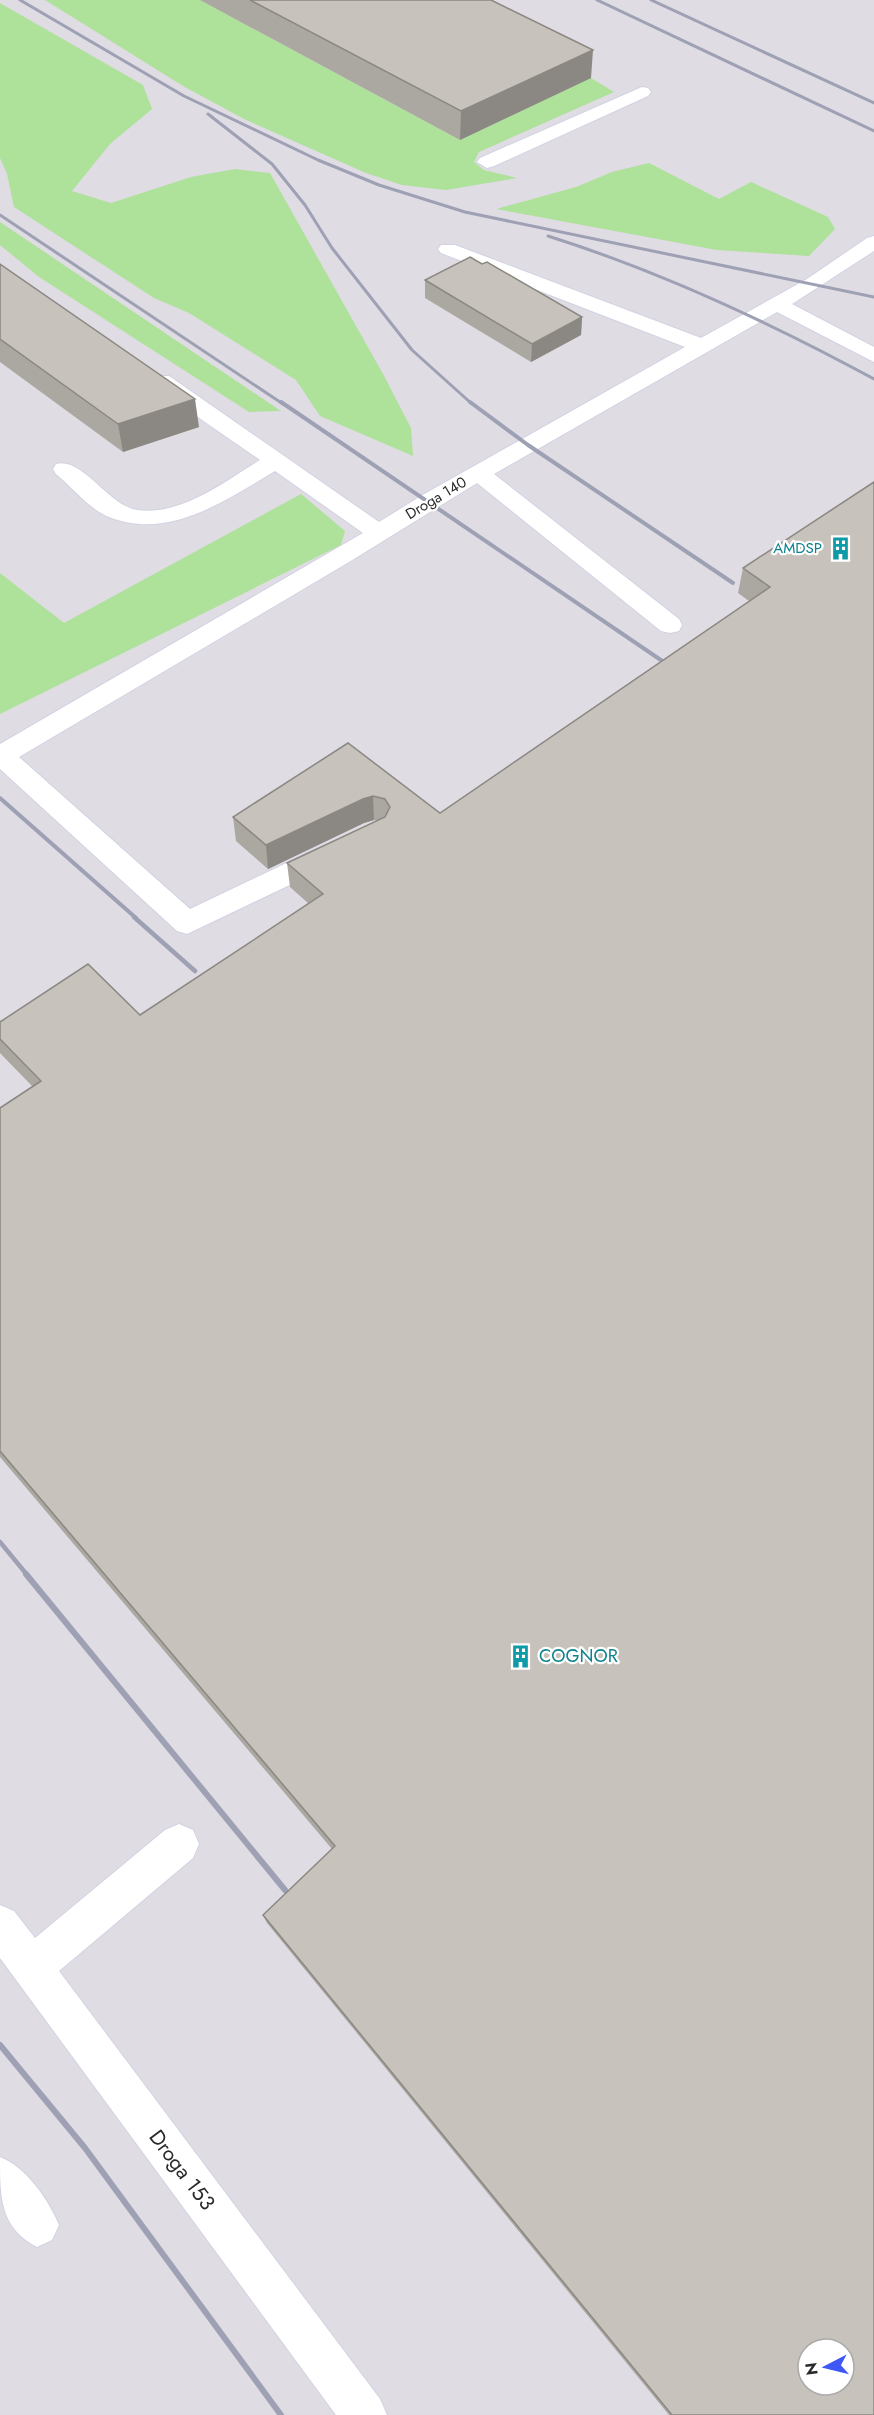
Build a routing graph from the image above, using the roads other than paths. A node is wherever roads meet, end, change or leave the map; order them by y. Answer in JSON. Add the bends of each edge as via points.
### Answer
{"nodes":[{"id":1,"x":642,"y":92,"type":"dead end"},
{"id":2,"x":487,"y":162,"type":"dead end"},
{"id":3,"x":874,"y":242,"type":"edge"},
{"id":4,"x":448,"y":249,"type":"dead end"},
{"id":5,"x":777,"y":303,"type":"junction"},
{"id":6,"x":702,"y":346,"type":"junction"},
{"id":7,"x":874,"y":356,"type":"edge"},
{"id":8,"x":148,"y":372,"type":"edge"},
{"id":9,"x":275,"y":461,"type":"junction"},
{"id":10,"x":64,"y":469,"type":"dead end"},
{"id":11,"x":478,"y":474,"type":"junction"},
{"id":12,"x":379,"y":532,"type":"junction"},
{"id":13,"x":670,"y":625,"type":"dead end"},
{"id":14,"x":1,"y":756,"type":"edge"},
{"id":15,"x":344,"y":847,"type":"edge"},
{"id":16,"x":179,"y":1844,"type":"dead end"},
{"id":17,"x":0,"y":1925,"type":"edge"},
{"id":18,"x":32,"y":1968,"type":"junction"},
{"id":19,"x":0,"y":2178,"type":"edge"},
{"id":20,"x":37,"y":2224,"type":"dead end"},
{"id":21,"x":364,"y":2415,"type":"edge"}],
"edges":[{"from":1,"to":2,"type":"lane"},
{"from":3,"to":5,"type":"lane","name":"Droga 140"},
{"from":4,"to":6,"type":"lane"},
{"from":5,"to":6,"type":"lane","name":"Droga 140"},
{"from":5,"to":7,"type":"lane"},
{"from":6,"to":11,"type":"lane","name":"Droga 140"},
{"from":8,"to":9,"type":"lane"},
{"from":9,"to":10,"type":"lane","via":[[193,507],[154,517],[117,512]]},
{"from":9,"to":12,"type":"lane"},
{"from":11,"to":12,"type":"lane","name":"Droga 140"},
{"from":11,"to":13,"type":"lane"},
{"from":12,"to":14,"type":"lane","name":"Droga 140"},
{"from":14,"to":15,"type":"lane","via":[[188,924]]},
{"from":16,"to":18,"type":"lane"},
{"from":17,"to":18,"type":"lane","name":"Droga 153"},
{"from":18,"to":21,"type":"lane","name":"Droga 153"},
{"from":19,"to":20,"type":"lane"}]}
